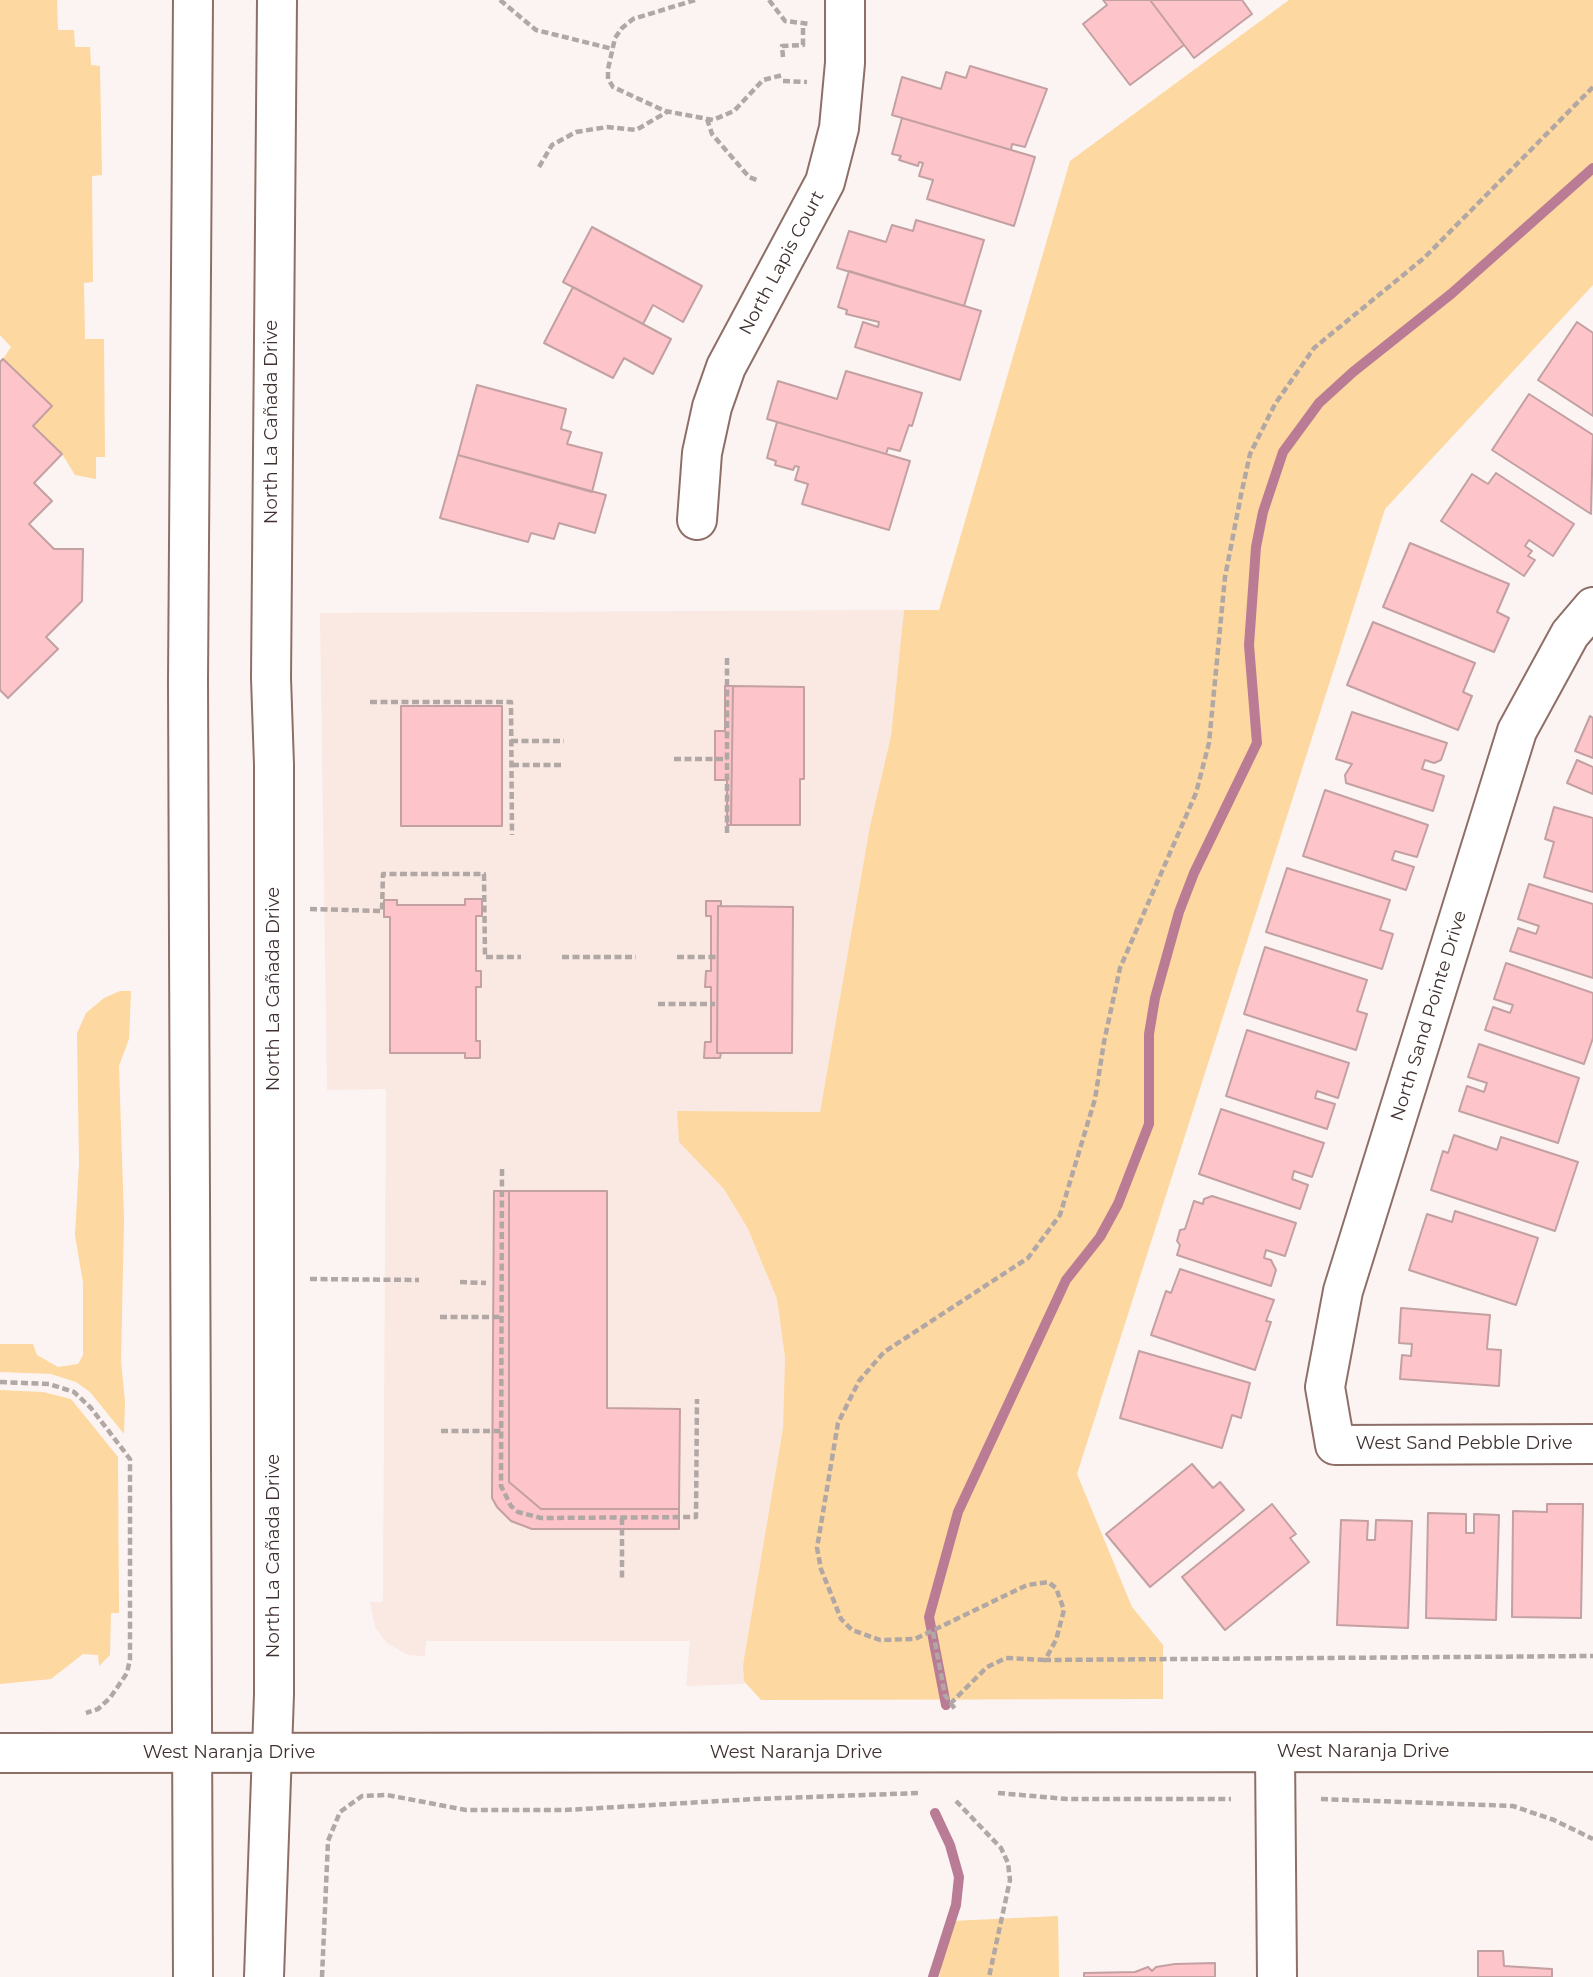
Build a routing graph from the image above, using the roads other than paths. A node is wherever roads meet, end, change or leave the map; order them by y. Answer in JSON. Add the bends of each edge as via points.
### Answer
{"nodes":[{"id":1,"x":193,"y":0,"type":"edge"},
{"id":2,"x":276,"y":0,"type":"edge"},
{"id":3,"x":845,"y":0,"type":"edge"},
{"id":4,"x":697,"y":520,"type":"dead end"},
{"id":5,"x":1593,"y":607,"type":"edge"},
{"id":6,"x":1593,"y":1444,"type":"edge"},
{"id":7,"x":1335,"y":1445,"type":"joint"},
{"id":8,"x":1593,"y":1752,"type":"edge"},
{"id":9,"x":0,"y":1753,"type":"edge"},
{"id":10,"x":271,"y":1753,"type":"junction"},
{"id":11,"x":1275,"y":1753,"type":"junction"},
{"id":12,"x":192,"y":1754,"type":"junction"},
{"id":13,"x":193,"y":1977,"type":"edge"},
{"id":14,"x":264,"y":1977,"type":"edge"},
{"id":15,"x":1277,"y":1977,"type":"edge"}],
"edges":[{"from":1,"to":12,"type":"main road","via":[[188,668]]},
{"from":2,"to":10,"type":"main road","name":"North La Cañada Drive"},
{"from":3,"to":4,"type":"main road","name":"North Lapis Court","via":[[839,128],[825,183],[726,367],[702,453]]},
{"from":5,"to":7,"type":"main road","name":"North Sand Pointe Drive","via":[[1570,634],[1517,731],[1352,1265],[1325,1387]]},
{"from":6,"to":7,"type":"main road","name":"West Sand Pebble Drive"},
{"from":8,"to":11,"type":"main road","name":"West Naranja Drive"},
{"from":9,"to":12,"type":"main road","name":"West Naranja Drive"},
{"from":10,"to":11,"type":"main road","name":"West Naranja Drive"},
{"from":10,"to":12,"type":"main road","name":"West Naranja Drive"},
{"from":10,"to":14,"type":"main road","name":"North La Cañada Drive"},
{"from":11,"to":15,"type":"main road"},
{"from":12,"to":13,"type":"main road"}]}
